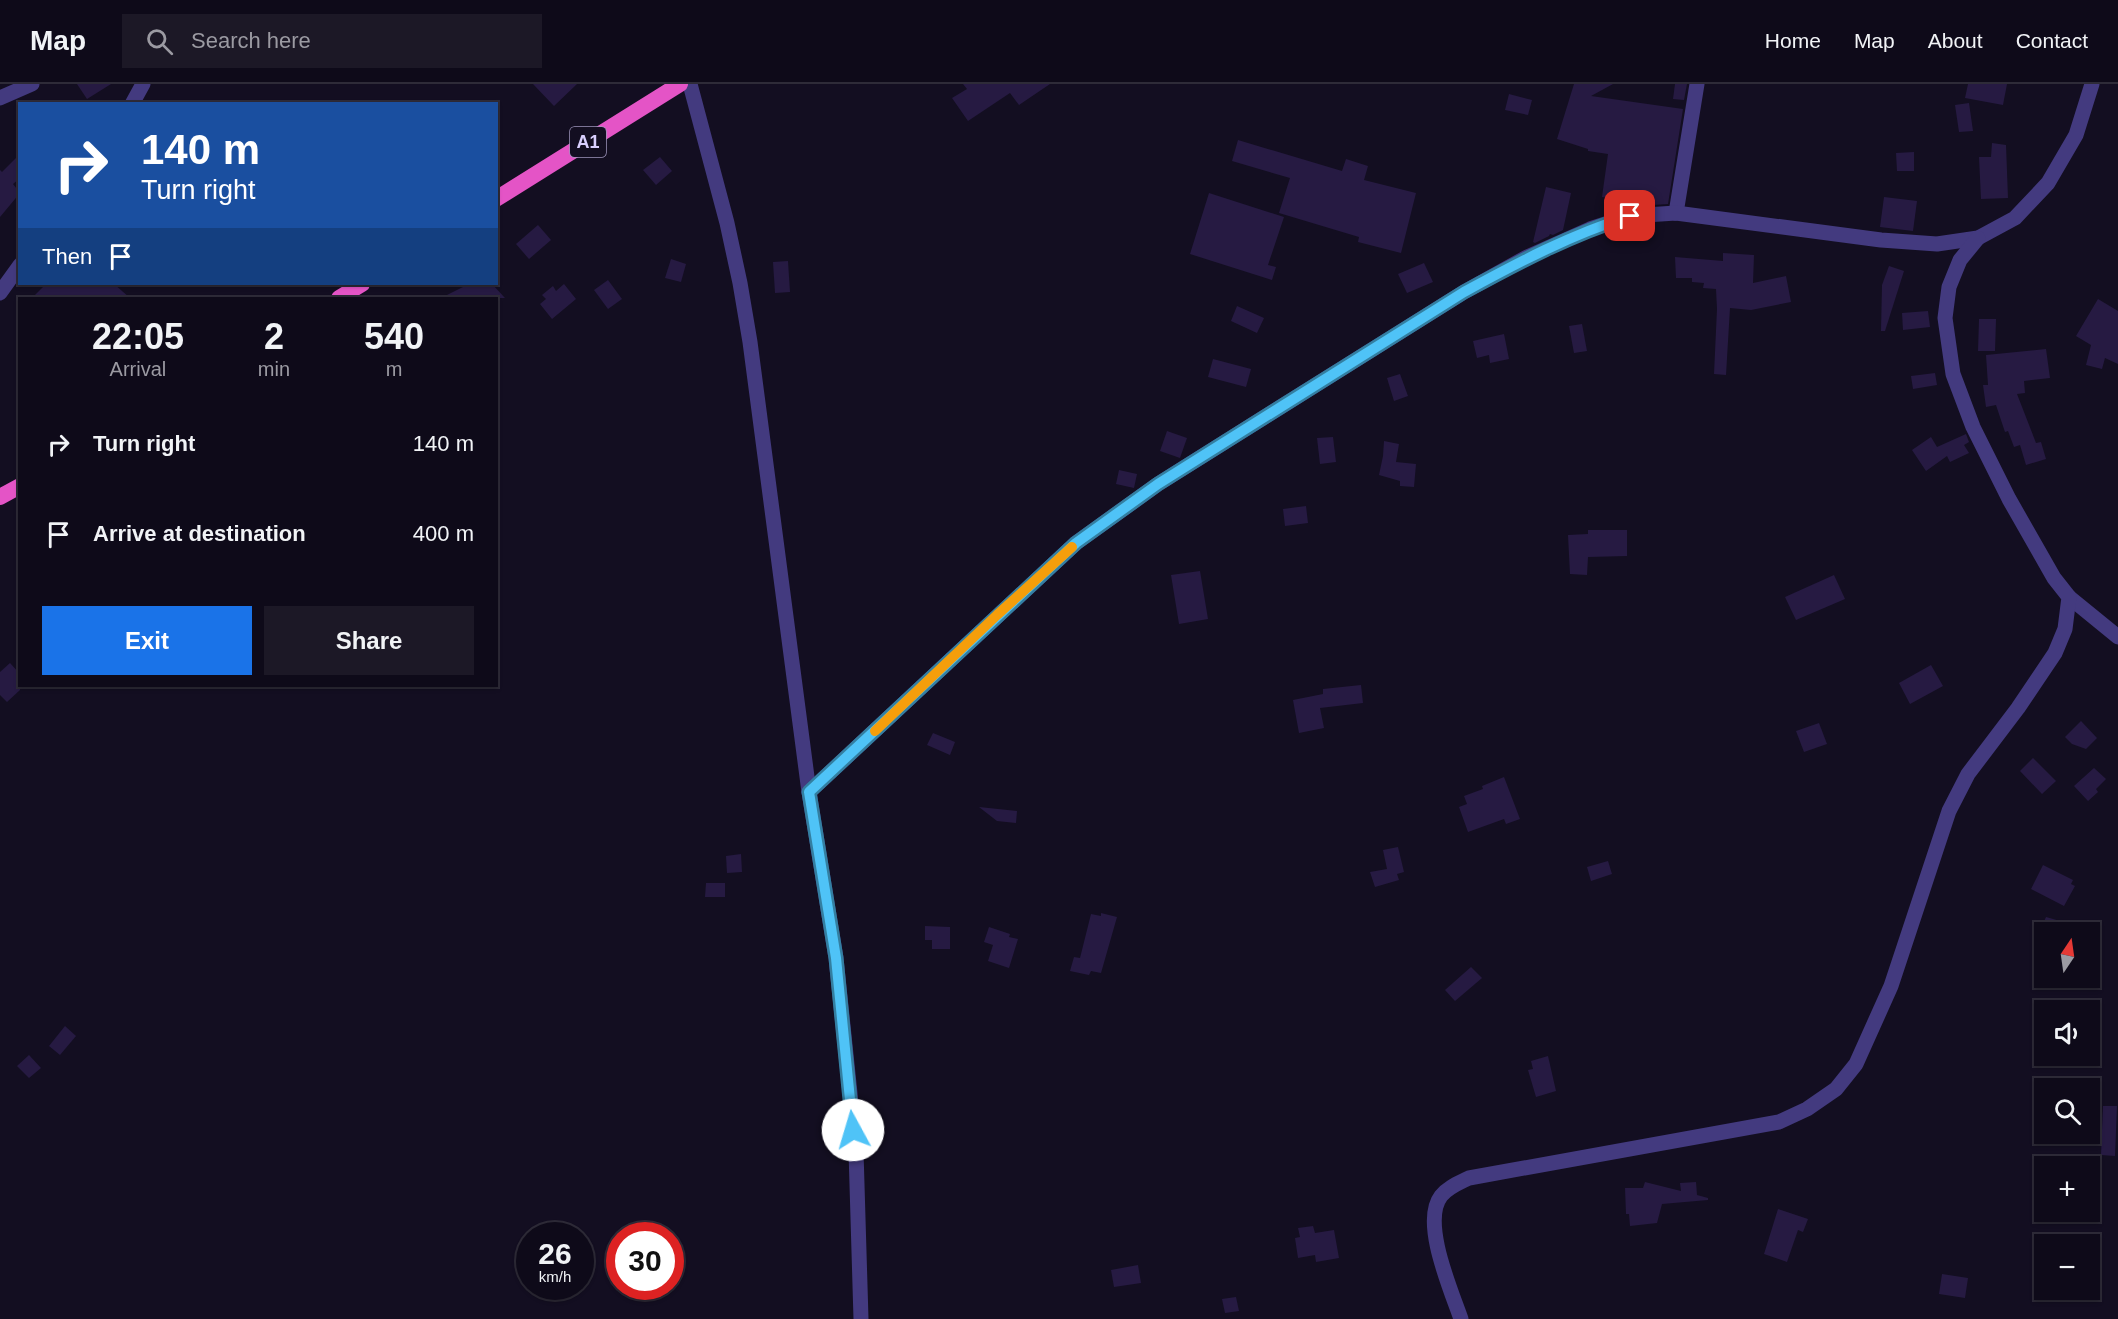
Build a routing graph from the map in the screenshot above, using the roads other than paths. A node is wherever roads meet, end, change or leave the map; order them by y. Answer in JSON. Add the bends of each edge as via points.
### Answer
{"nodes":[{"id":1,"x":32,"y":84,"type":"edge"},
{"id":2,"x":143,"y":84,"type":"edge"},
{"id":3,"x":680,"y":84,"type":"edge"},
{"id":4,"x":690,"y":84,"type":"edge"},
{"id":5,"x":1697,"y":84,"type":"edge"},
{"id":6,"x":2092,"y":84,"type":"edge"},
{"id":7,"x":0,"y":98,"type":"edge"},
{"id":8,"x":133,"y":102,"type":"edge"},
{"id":9,"x":498,"y":198,"type":"edge"},
{"id":10,"x":1676,"y":213,"type":"junction"},
{"id":11,"x":1978,"y":238,"type":"junction"},
{"id":12,"x":18,"y":268,"type":"edge"},
{"id":13,"x":360,"y":285,"type":"edge"},
{"id":14,"x":0,"y":293,"type":"edge"},
{"id":15,"x":341,"y":297,"type":"edge"},
{"id":16,"x":18,"y":487,"type":"edge"},
{"id":17,"x":0,"y":497,"type":"edge"},
{"id":18,"x":2069,"y":597,"type":"junction"},
{"id":19,"x":2118,"y":637,"type":"edge"},
{"id":20,"x":809,"y":792,"type":"junction"},
{"id":21,"x":861,"y":1319,"type":"edge"},
{"id":22,"x":1461,"y":1319,"type":"edge"}],
"edges":[{"from":1,"to":7,"type":"street"},
{"from":2,"to":8,"type":"street"},
{"from":3,"to":9,"type":"highway","number":"A1"},
{"from":4,"to":20,"type":"street","via":[[740,282]]},
{"from":5,"to":10,"type":"street"},
{"from":6,"to":11,"type":"street","via":[[2076,135],[2048,183],[2015,218]]},
{"from":10,"to":11,"type":"street","via":[[1881,240],[1937,244]]},
{"from":10,"to":20,"type":"street","via":[[1630,216],[1527,257],[1464,292],[1158,484],[1076,543]]},
{"from":11,"to":18,"type":"street","via":[[1960,261],[1949,287],[1945,318],[1953,374],[2009,499]]},
{"from":12,"to":14,"type":"street"},
{"from":13,"to":15,"type":"highway"},
{"from":16,"to":17,"type":"highway"},
{"from":18,"to":19,"type":"street"},
{"from":18,"to":22,"type":"street","via":[[2065,629],[2055,653],[1968,774],[1949,812],[1891,986],[1856,1064],[1836,1089],[1779,1122],[1469,1178],[1454,1185],[1440,1197],[1434,1216],[1436,1242]]},
{"from":20,"to":21,"type":"street","via":[[836,958],[854,1139]]}]}
